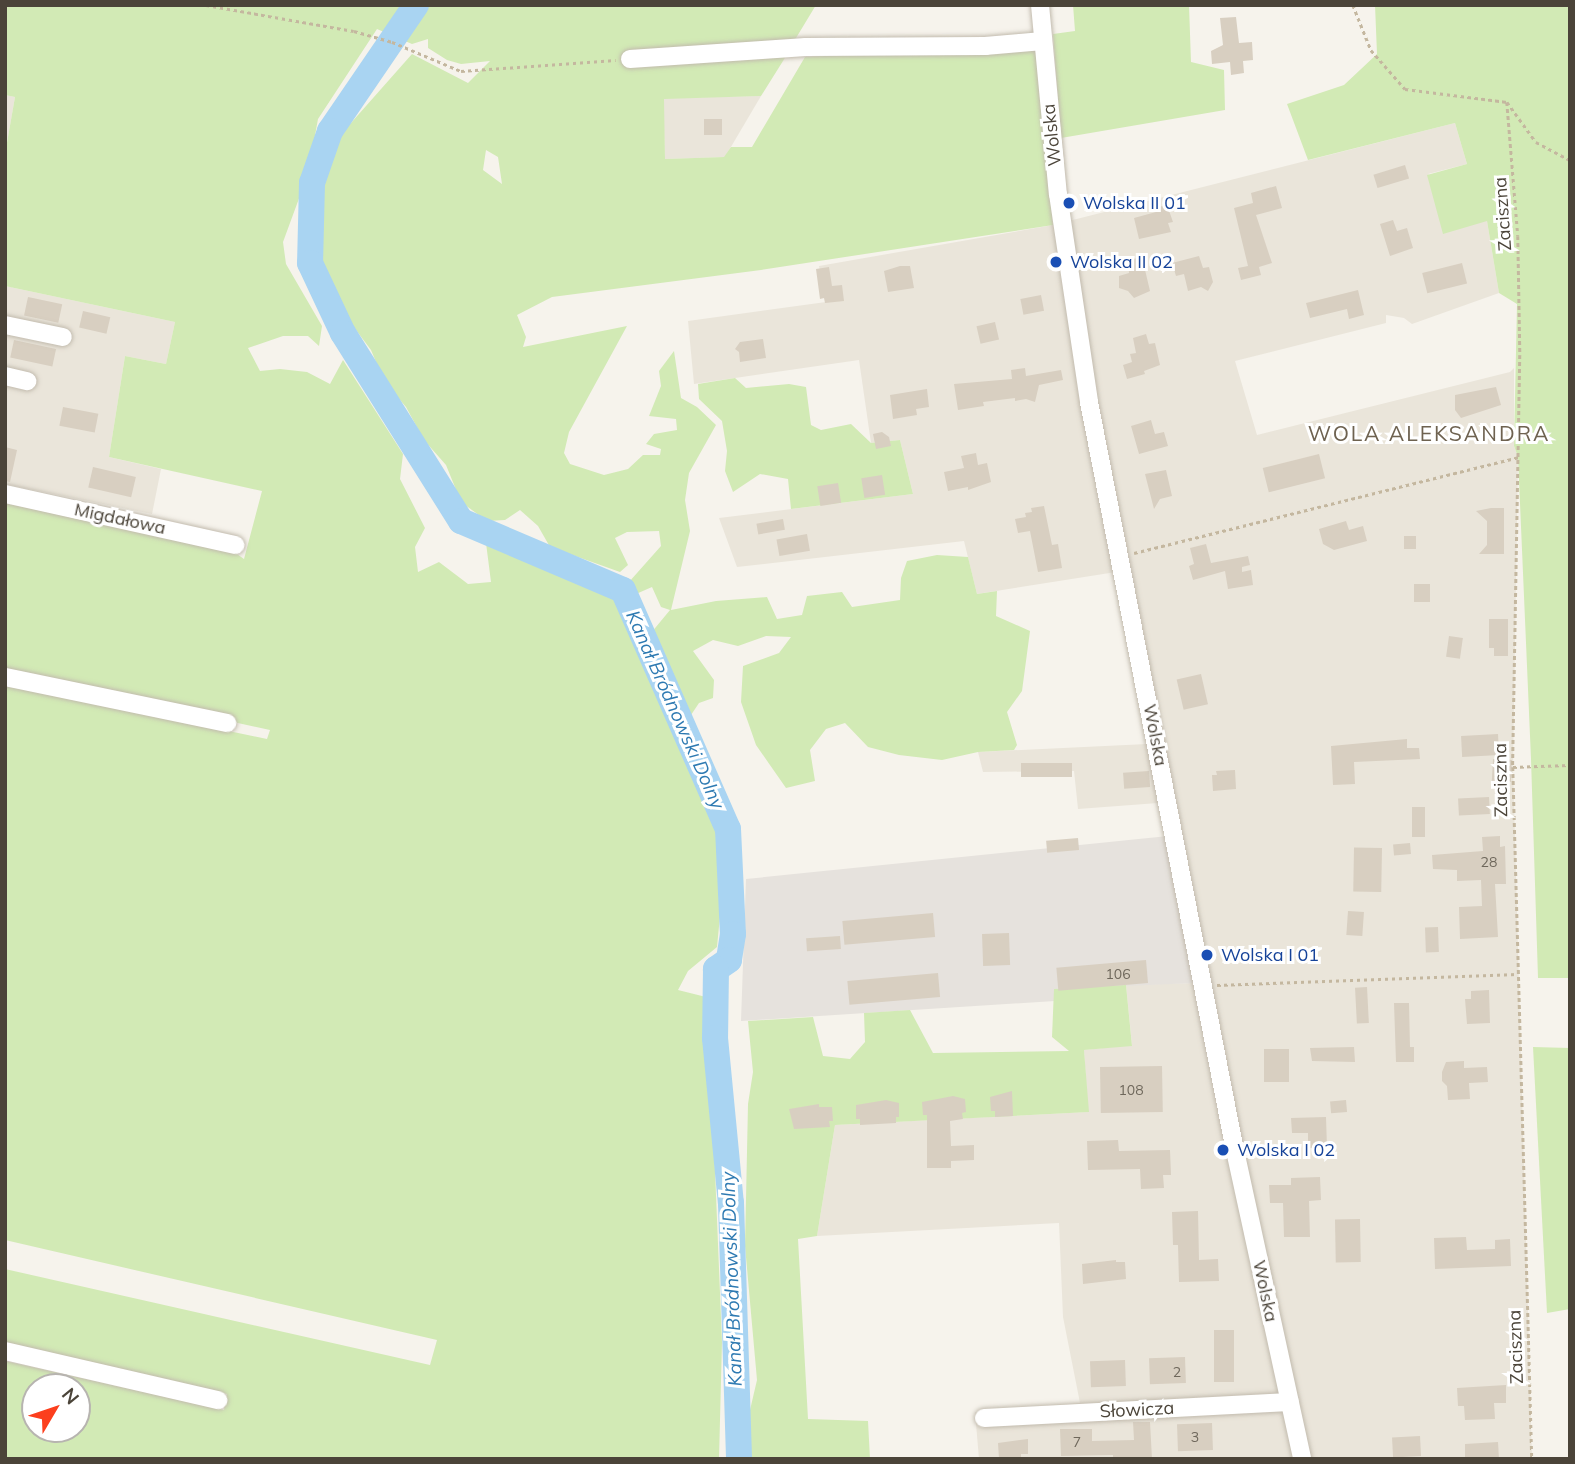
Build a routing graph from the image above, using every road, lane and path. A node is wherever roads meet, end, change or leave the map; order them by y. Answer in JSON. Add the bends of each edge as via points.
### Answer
{"nodes":[{"id":1,"x":206,"y":5,"type":"edge"},
{"id":2,"x":1040,"y":5,"type":"edge"},
{"id":3,"x":1353,"y":5,"type":"edge"},
{"id":4,"x":1043,"y":41,"type":"junction"},
{"id":5,"x":630,"y":59,"type":"joint"},
{"id":6,"x":1507,"y":102,"type":"junction"},
{"id":7,"x":1570,"y":160,"type":"edge"},
{"id":8,"x":5,"y":325,"type":"edge"},
{"id":9,"x":63,"y":337,"type":"dead end"},
{"id":10,"x":5,"y":376,"type":"edge"},
{"id":11,"x":27,"y":381,"type":"dead end"},
{"id":12,"x":1518,"y":457,"type":"junction"},
{"id":13,"x":5,"y":494,"type":"edge"},
{"id":14,"x":235,"y":545,"type":"dead end"},
{"id":15,"x":1121,"y":557,"type":"junction"},
{"id":16,"x":5,"y":677,"type":"edge"},
{"id":17,"x":227,"y":723,"type":"dead end"},
{"id":18,"x":1570,"y":765,"type":"edge"},
{"id":19,"x":1513,"y":767,"type":"junction"},
{"id":20,"x":1518,"y":974,"type":"junction"},
{"id":21,"x":1203,"y":986,"type":"junction"},
{"id":22,"x":5,"y":1351,"type":"edge"},
{"id":23,"x":218,"y":1400,"type":"dead end"},
{"id":24,"x":1290,"y":1402,"type":"junction"},
{"id":25,"x":984,"y":1418,"type":"dead end"},
{"id":26,"x":1302,"y":1459,"type":"edge"},
{"id":27,"x":1532,"y":1459,"type":"edge"}],
"edges":[{"from":1,"to":5,"type":"path","via":[[354,31],[461,71]]},
{"from":2,"to":4,"type":"street","name":"Wolska"},
{"from":3,"to":6,"type":"path","via":[[1371,50],[1405,89]]},
{"from":4,"to":5,"type":"street","via":[[985,46],[806,47]]},
{"from":4,"to":15,"type":"street","name":"Wolska","via":[[1067,264]]},
{"from":6,"to":7,"type":"path","via":[[1536,142]]},
{"from":6,"to":12,"type":"path","name":"Zaciszna","via":[[1518,236]]},
{"from":8,"to":9,"type":"street"},
{"from":10,"to":11,"type":"street"},
{"from":12,"to":15,"type":"path"},
{"from":12,"to":19,"type":"path","name":"Zaciszna"},
{"from":13,"to":14,"type":"street","name":"Migdałowa"},
{"from":15,"to":21,"type":"street","name":"Wolska"},
{"from":16,"to":17,"type":"street"},
{"from":18,"to":19,"type":"path"},
{"from":19,"to":20,"type":"path","name":"Zaciszna"},
{"from":20,"to":21,"type":"path"},
{"from":20,"to":27,"type":"path","name":"Zaciszna"},
{"from":21,"to":24,"type":"street","name":"Wolska"},
{"from":22,"to":23,"type":"street"},
{"from":24,"to":25,"type":"street","name":"Słowicza"},
{"from":24,"to":26,"type":"street","name":"Wolska"}]}
